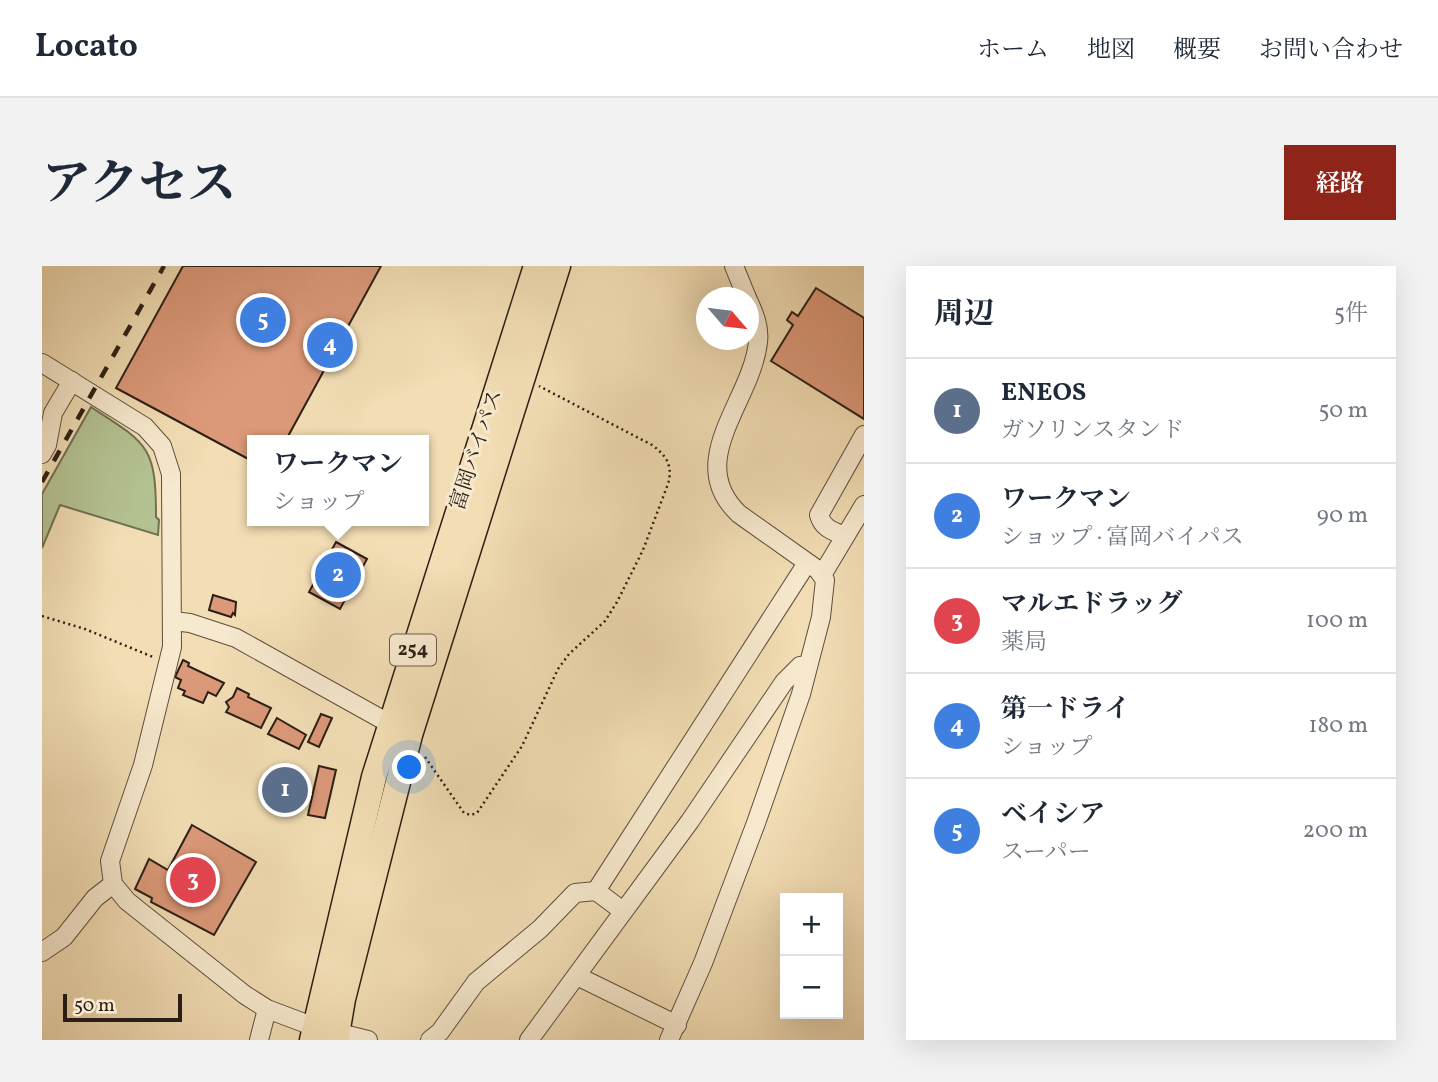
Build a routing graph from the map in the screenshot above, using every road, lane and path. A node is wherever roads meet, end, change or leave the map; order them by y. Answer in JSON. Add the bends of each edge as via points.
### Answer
{"nodes":[{"id":1,"x":536,"y":266,"type":"edge"},
{"id":2,"x":558,"y":266,"type":"edge"},
{"id":3,"x":734,"y":266,"type":"edge"},
{"id":4,"x":743,"y":287,"type":"edge"},
{"id":5,"x":756,"y":350,"type":"edge"},
{"id":6,"x":42,"y":363,"type":"edge"},
{"id":7,"x":521,"y":380,"type":"junction"},
{"id":8,"x":72,"y":381,"type":"junction"},
{"id":9,"x":860,"y":442,"type":"edge"},
{"id":10,"x":42,"y":454,"type":"edge"},
{"id":11,"x":864,"y":505,"type":"edge"},
{"id":12,"x":845,"y":536,"type":"junction"},
{"id":13,"x":807,"y":563,"type":"junction"},
{"id":14,"x":822,"y":575,"type":"junction"},
{"id":15,"x":42,"y":616,"type":"edge"},
{"id":16,"x":173,"y":621,"type":"junction"},
{"id":17,"x":169,"y":663,"type":"junction"},
{"id":18,"x":808,"y":665,"type":"junction"},
{"id":19,"x":403,"y":735,"type":"junction"},
{"id":20,"x":113,"y":884,"type":"junction"},
{"id":21,"x":596,"y":891,"type":"junction"},
{"id":22,"x":623,"y":911,"type":"junction"},
{"id":23,"x":42,"y":952,"type":"edge"},
{"id":24,"x":577,"y":976,"type":"junction"},
{"id":25,"x":268,"y":1009,"type":"junction"},
{"id":26,"x":673,"y":1032,"type":"edge"},
{"id":27,"x":325,"y":1035,"type":"edge"},
{"id":28,"x":259,"y":1040,"type":"edge"},
{"id":29,"x":368,"y":1040,"type":"edge"},
{"id":30,"x":430,"y":1040,"type":"edge"},
{"id":31,"x":529,"y":1040,"type":"edge"}],
"edges":[{"from":1,"to":19,"type":"highway","name":"富岡バイパス","number":"254"},
{"from":2,"to":7,"type":"highway","name":"富岡バイパス","number":"254"},
{"from":3,"to":4,"type":"street"},
{"from":5,"to":13,"type":"street","via":[[722,441],[716,473],[728,503]]},
{"from":6,"to":8,"type":"street"},
{"from":7,"to":19,"type":"highway","name":"富岡バイパス","number":"254"},
{"from":7,"to":19,"type":"path","via":[[545,388],[652,445],[669,464],[668,484],[643,550],[606,621],[558,669],[522,746],[477,813],[464,813],[425,757]]},
{"from":8,"to":10,"type":"street","via":[[53,413]]},
{"from":8,"to":16,"type":"street","via":[[145,427],[162,446],[171,474]]},
{"from":9,"to":12,"type":"street","via":[[819,515],[826,528]]},
{"from":11,"to":12,"type":"street"},
{"from":12,"to":14,"type":"street"},
{"from":13,"to":14,"type":"street"},
{"from":13,"to":21,"type":"street"},
{"from":14,"to":18,"type":"street","via":[[821,617]]},
{"from":15,"to":17,"type":"path"},
{"from":16,"to":17,"type":"street"},
{"from":16,"to":19,"type":"street","via":[[236,638]]},
{"from":17,"to":20,"type":"street","via":[[143,765],[110,861]]},
{"from":18,"to":22,"type":"street","via":[[800,666],[784,682]]},
{"from":18,"to":26,"type":"street","via":[[756,823]]},
{"from":19,"to":27,"type":"highway","name":"富岡バイパス","number":"254","via":[[374,777]]},
{"from":20,"to":23,"type":"street","via":[[95,898],[64,937]]},
{"from":20,"to":25,"type":"street","via":[[127,901]]},
{"from":21,"to":22,"type":"street"},
{"from":21,"to":30,"type":"street","via":[[575,893],[540,929],[495,964]]},
{"from":22,"to":24,"type":"street"},
{"from":24,"to":26,"type":"street"},
{"from":24,"to":31,"type":"street"},
{"from":25,"to":27,"type":"street"},
{"from":25,"to":28,"type":"street"},
{"from":27,"to":29,"type":"street"}]}
